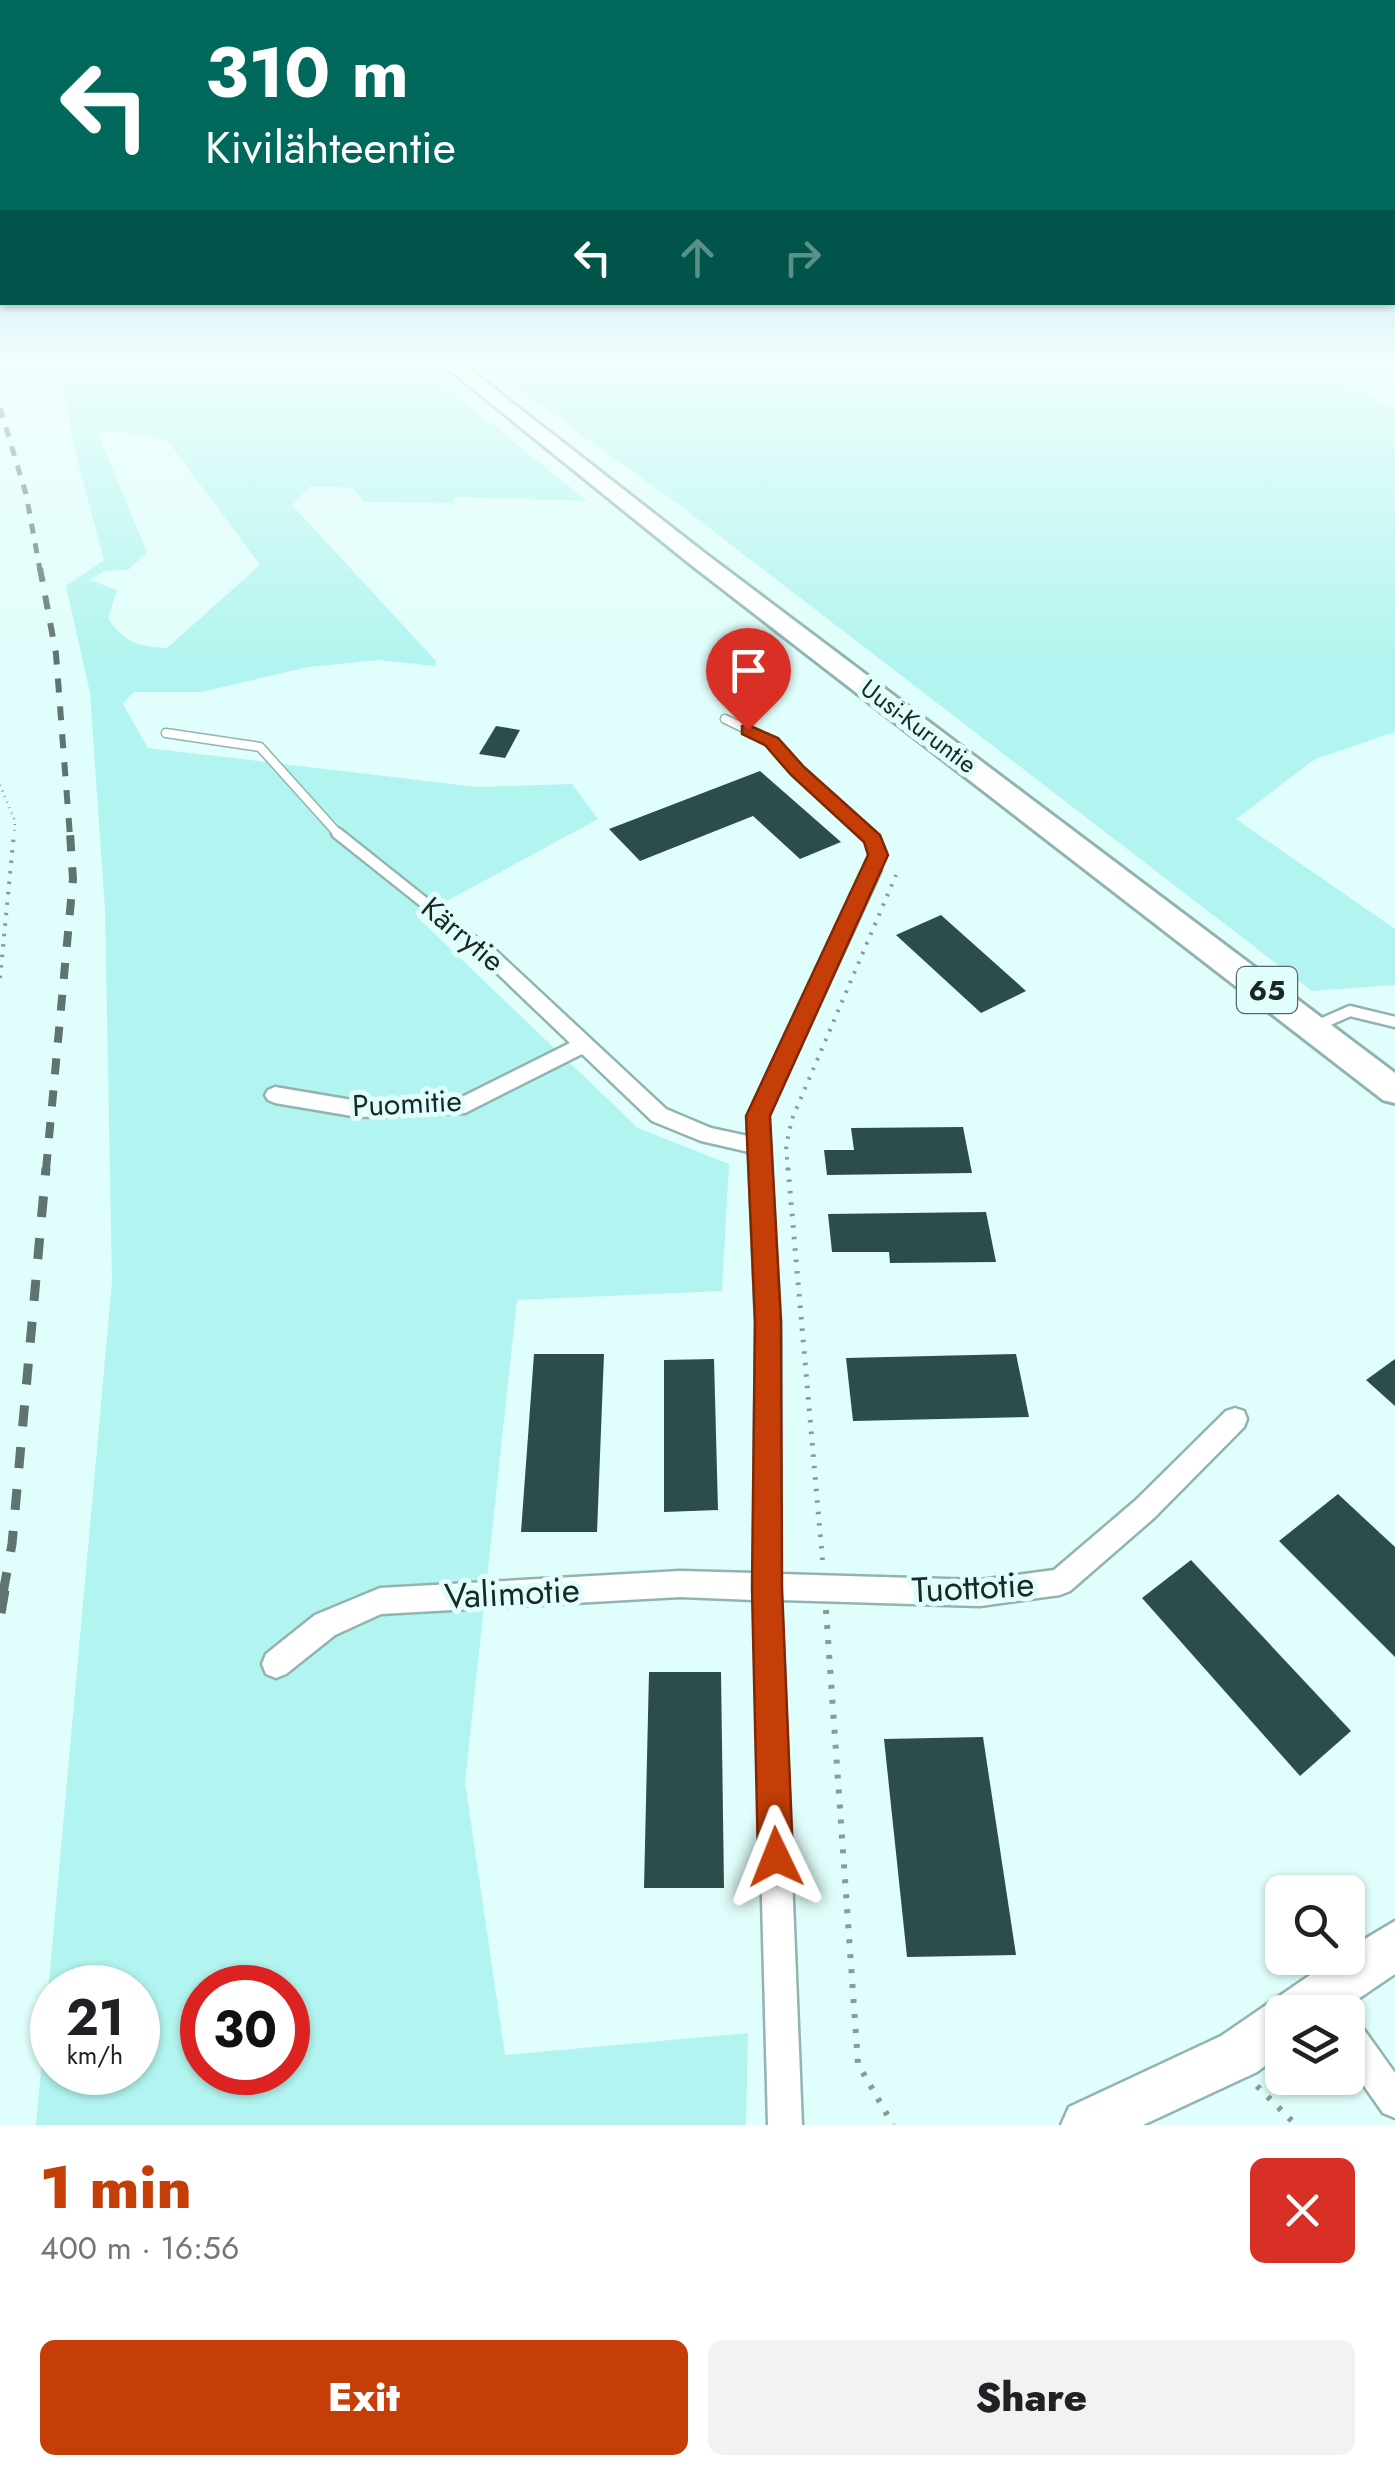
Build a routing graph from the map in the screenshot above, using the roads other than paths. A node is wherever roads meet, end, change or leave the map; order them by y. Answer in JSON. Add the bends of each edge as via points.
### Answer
{"nodes":[{"id":1,"x":571,"y":458,"type":"edge"},
{"id":2,"x":725,"y":719,"type":"dead end"},
{"id":3,"x":166,"y":733,"type":"dead end"},
{"id":4,"x":884,"y":873,"type":"joint"},
{"id":5,"x":484,"y":950,"type":"joint"},
{"id":6,"x":1395,"y":1022,"type":"edge"},
{"id":7,"x":1315,"y":1026,"type":"junction"},
{"id":8,"x":586,"y":1043,"type":"junction"},
{"id":9,"x":1395,"y":1090,"type":"edge"},
{"id":10,"x":274,"y":1094,"type":"dead end"},
{"id":11,"x":759,"y":1146,"type":"junction"},
{"id":12,"x":1234,"y":1419,"type":"dead end"},
{"id":13,"x":767,"y":1588,"type":"junction"},
{"id":14,"x":276,"y":1664,"type":"dead end"},
{"id":15,"x":1395,"y":1945,"type":"edge"},
{"id":16,"x":1330,"y":1995,"type":"edge"},
{"id":17,"x":1265,"y":2038,"type":"edge"},
{"id":18,"x":1365,"y":2060,"type":"edge"},
{"id":19,"x":1395,"y":2101,"type":"edge"},
{"id":20,"x":784,"y":2125,"type":"edge"},
{"id":21,"x":1088,"y":2125,"type":"edge"}],
"edges":[{"from":1,"to":7,"type":"main road","name":"Uusi-Kuruntie","number":"65"},
{"from":2,"to":4,"type":"lane","via":[[771,742],[873,840]]},
{"from":3,"to":5,"type":"lane","name":"Kärrytie","via":[[260,747],[338,834]]},
{"from":4,"to":11,"type":"street","via":[[758,1116]]},
{"from":5,"to":8,"type":"street","name":"Kärrytie"},
{"from":6,"to":7,"type":"lane","via":[[1350,1011]]},
{"from":7,"to":9,"type":"main road","name":"Uusi-Kuruntie","number":"65"},
{"from":8,"to":10,"type":"street","name":"Puomitie","via":[[465,1105],[358,1110]]},
{"from":8,"to":11,"type":"street","name":"Kärrytie","via":[[659,1115]]},
{"from":11,"to":13,"type":"street","via":[[768,1322]]},
{"from":12,"to":13,"type":"street","name":"Tuottotie","via":[[1060,1582],[980,1593]]},
{"from":13,"to":14,"type":"street","name":"Valimotie","via":[[680,1584],[380,1601],[325,1625]]},
{"from":13,"to":20,"type":"street"},
{"from":15,"to":16,"type":"main road"},
{"from":17,"to":21,"type":"main road"},
{"from":18,"to":19,"type":"street"}]}
